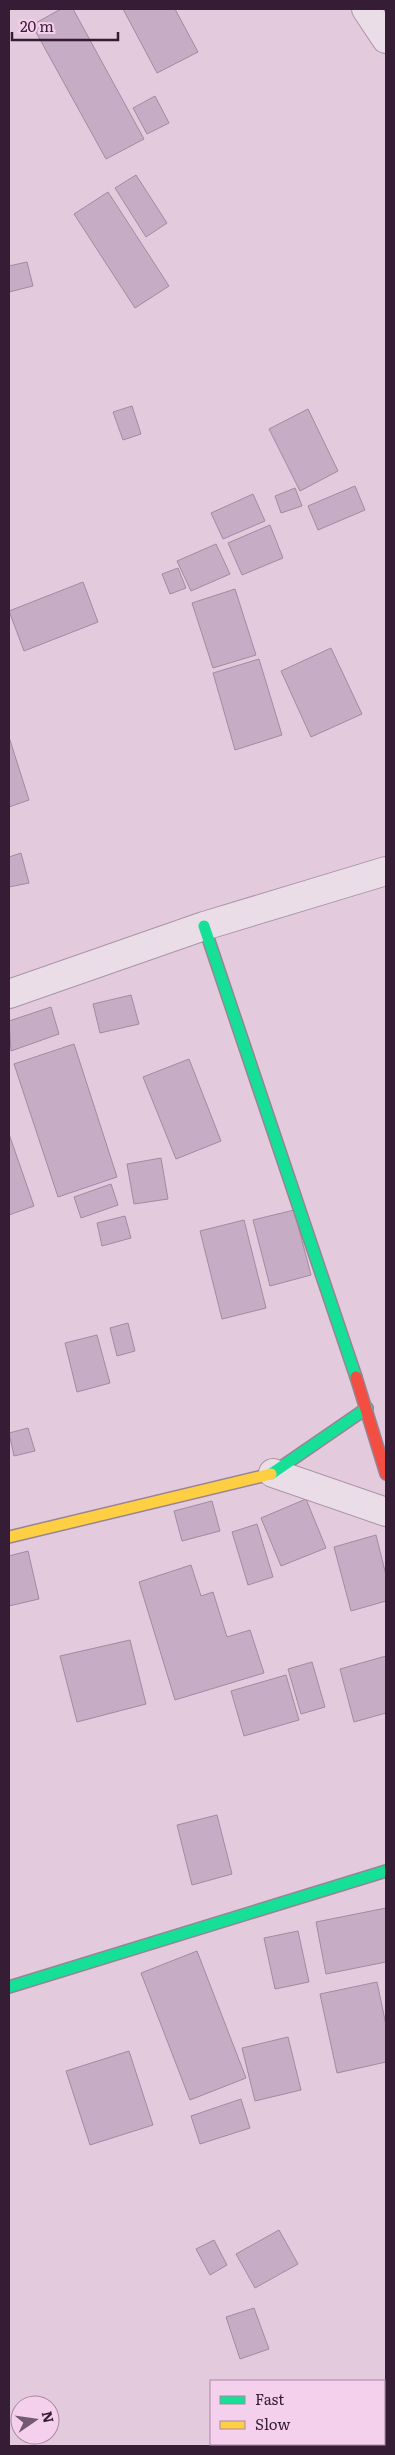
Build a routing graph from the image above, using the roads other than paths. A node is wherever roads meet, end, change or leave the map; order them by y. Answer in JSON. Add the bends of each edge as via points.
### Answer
{"nodes":[{"id":1,"x":366,"y":9,"type":"edge"},
{"id":2,"x":386,"y":39,"type":"edge"},
{"id":3,"x":386,"y":871,"type":"edge"},
{"id":4,"x":204,"y":926,"type":"junction"},
{"id":5,"x":9,"y":994,"type":"edge"},
{"id":6,"x":367,"y":1408,"type":"junction"},
{"id":7,"x":273,"y":1473,"type":"junction"},
{"id":8,"x":386,"y":1474,"type":"edge"},
{"id":9,"x":386,"y":1512,"type":"edge"},
{"id":10,"x":9,"y":1537,"type":"edge"},
{"id":11,"x":386,"y":1871,"type":"edge"},
{"id":12,"x":9,"y":1987,"type":"edge"}],
"edges":[{"from":1,"to":2,"type":"street"},
{"from":3,"to":4,"type":"street"},
{"from":4,"to":5,"type":"street"},
{"from":4,"to":6,"type":"street"},
{"from":6,"to":7,"type":"street"},
{"from":6,"to":8,"type":"street"},
{"from":7,"to":9,"type":"street"},
{"from":7,"to":10,"type":"street"},
{"from":11,"to":12,"type":"street"}]}
